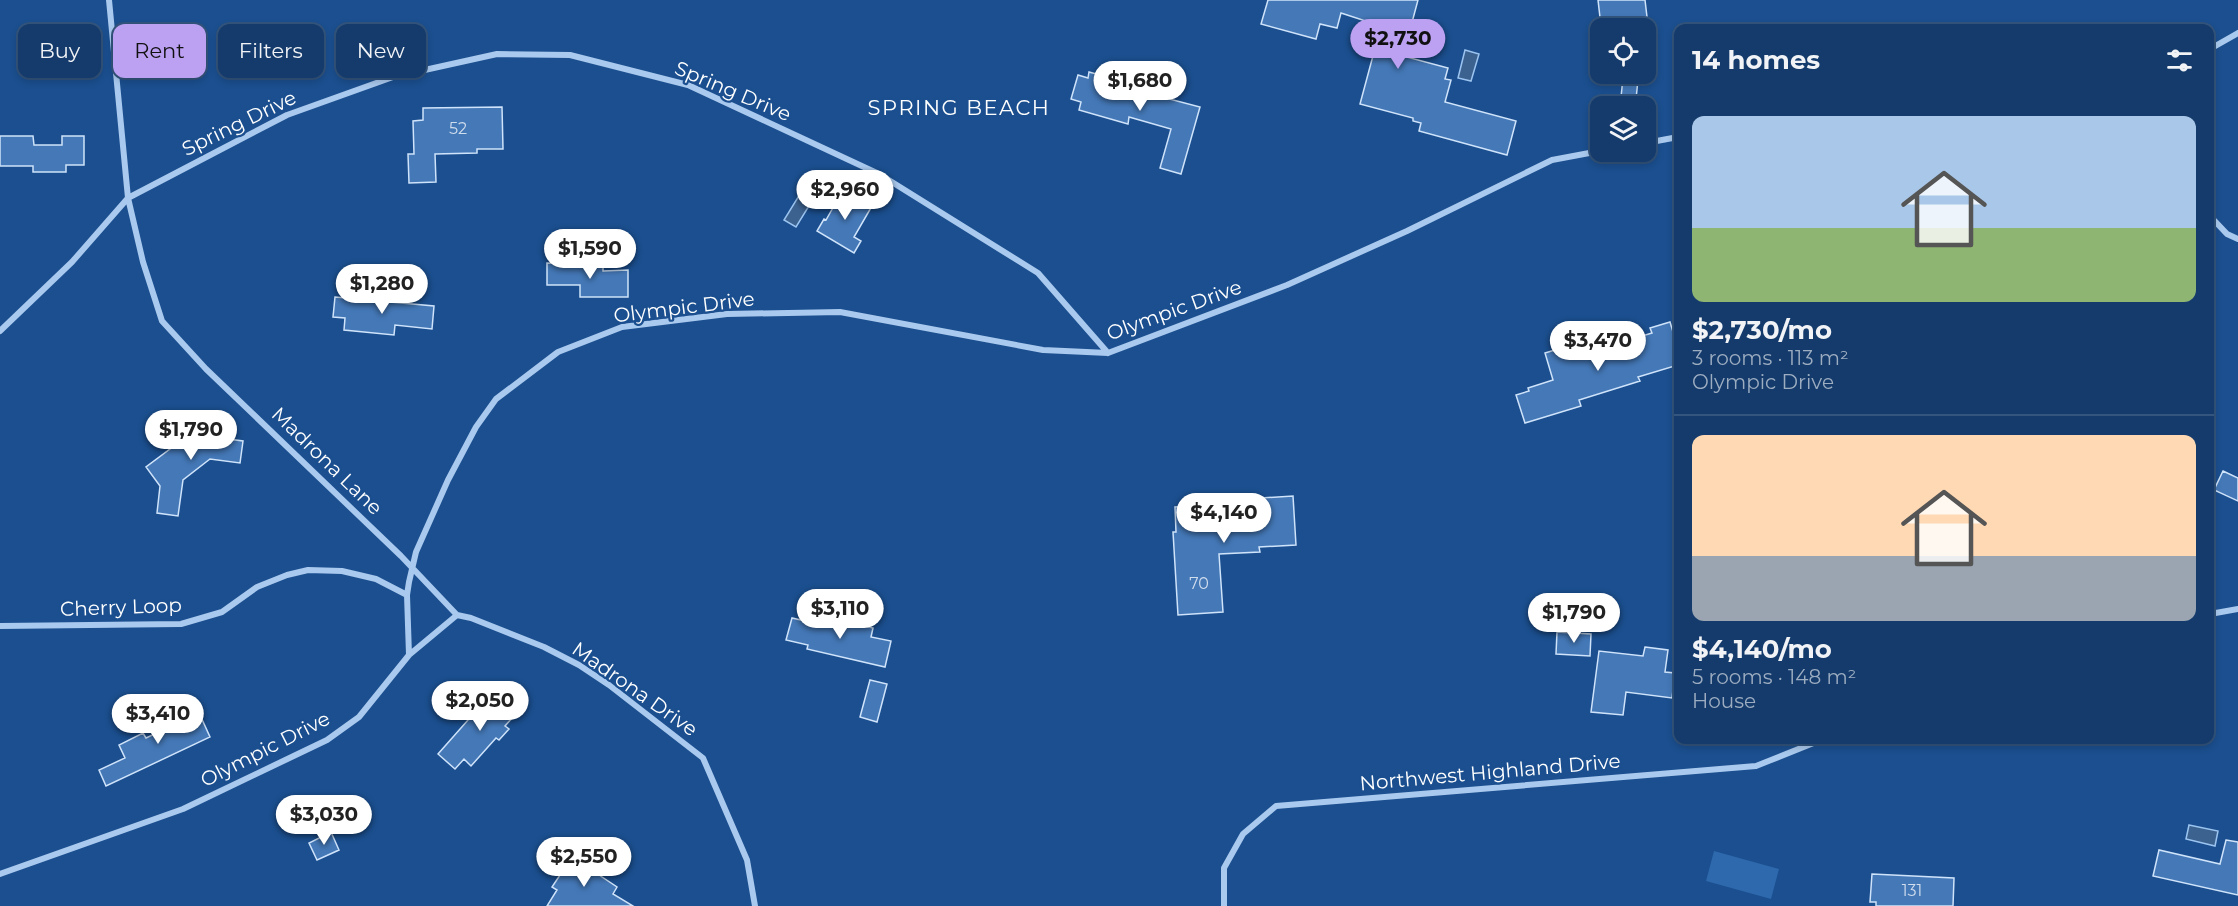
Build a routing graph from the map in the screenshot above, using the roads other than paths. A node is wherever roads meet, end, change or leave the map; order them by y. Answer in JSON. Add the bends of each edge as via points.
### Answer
{"nodes":[{"id":1,"x":109,"y":0,"type":"edge"},
{"id":2,"x":2238,"y":33,"type":"edge"},
{"id":3,"x":2214,"y":47,"type":"edge"},
{"id":4,"x":1674,"y":138,"type":"edge"},
{"id":5,"x":1656,"y":141,"type":"edge"},
{"id":6,"x":1590,"y":153,"type":"edge"},
{"id":7,"x":128,"y":198,"type":"junction"},
{"id":8,"x":2214,"y":220,"type":"edge"},
{"id":9,"x":2238,"y":239,"type":"edge"},
{"id":10,"x":0,"y":331,"type":"edge"},
{"id":11,"x":1108,"y":353,"type":"junction"},
{"id":12,"x":407,"y":595,"type":"junction"},
{"id":13,"x":2238,"y":609,"type":"edge"},
{"id":14,"x":2214,"y":613,"type":"edge"},
{"id":15,"x":457,"y":615,"type":"junction"},
{"id":16,"x":0,"y":626,"type":"edge"},
{"id":17,"x":409,"y":655,"type":"junction"},
{"id":18,"x":1811,"y":744,"type":"edge"},
{"id":19,"x":0,"y":874,"type":"edge"},
{"id":20,"x":755,"y":906,"type":"edge"},
{"id":21,"x":1224,"y":906,"type":"edge"}],
"edges":[{"from":1,"to":7,"type":"street"},
{"from":2,"to":3,"type":"street"},
{"from":4,"to":5,"type":"street"},
{"from":6,"to":11,"type":"street","name":"Olympic Drive","via":[[1552,160],[1287,285]]},
{"from":7,"to":10,"type":"street","name":"Spring Drive","via":[[72,262]]},
{"from":7,"to":11,"type":"street","name":"Spring Drive","via":[[287,115],[393,77],[497,54],[570,55],[688,85],[879,174],[1038,273]]},
{"from":7,"to":15,"type":"street","name":"Madrona Lane","via":[[162,321]]},
{"from":8,"to":9,"type":"street"},
{"from":11,"to":12,"type":"street","name":"Olympic Drive","via":[[1043,350],[840,312],[728,314],[622,327],[558,352],[495,399],[448,480],[416,552]]},
{"from":12,"to":16,"type":"street","name":"Cherry Loop","via":[[375,579],[342,571],[308,570],[257,587],[222,612],[181,624]]},
{"from":12,"to":17,"type":"street","name":"Olympic Drive"},
{"from":13,"to":14,"type":"street"},
{"from":15,"to":17,"type":"street"},
{"from":15,"to":20,"type":"street","name":"Madrona Drive","via":[[544,647],[579,665],[703,758],[747,861]]},
{"from":17,"to":19,"type":"street","name":"Olympic Drive","via":[[359,717],[327,740],[183,809]]},
{"from":18,"to":21,"type":"street","name":"Northwest Highland Drive","via":[[1756,766],[1276,806],[1243,834],[1224,868]]}]}
